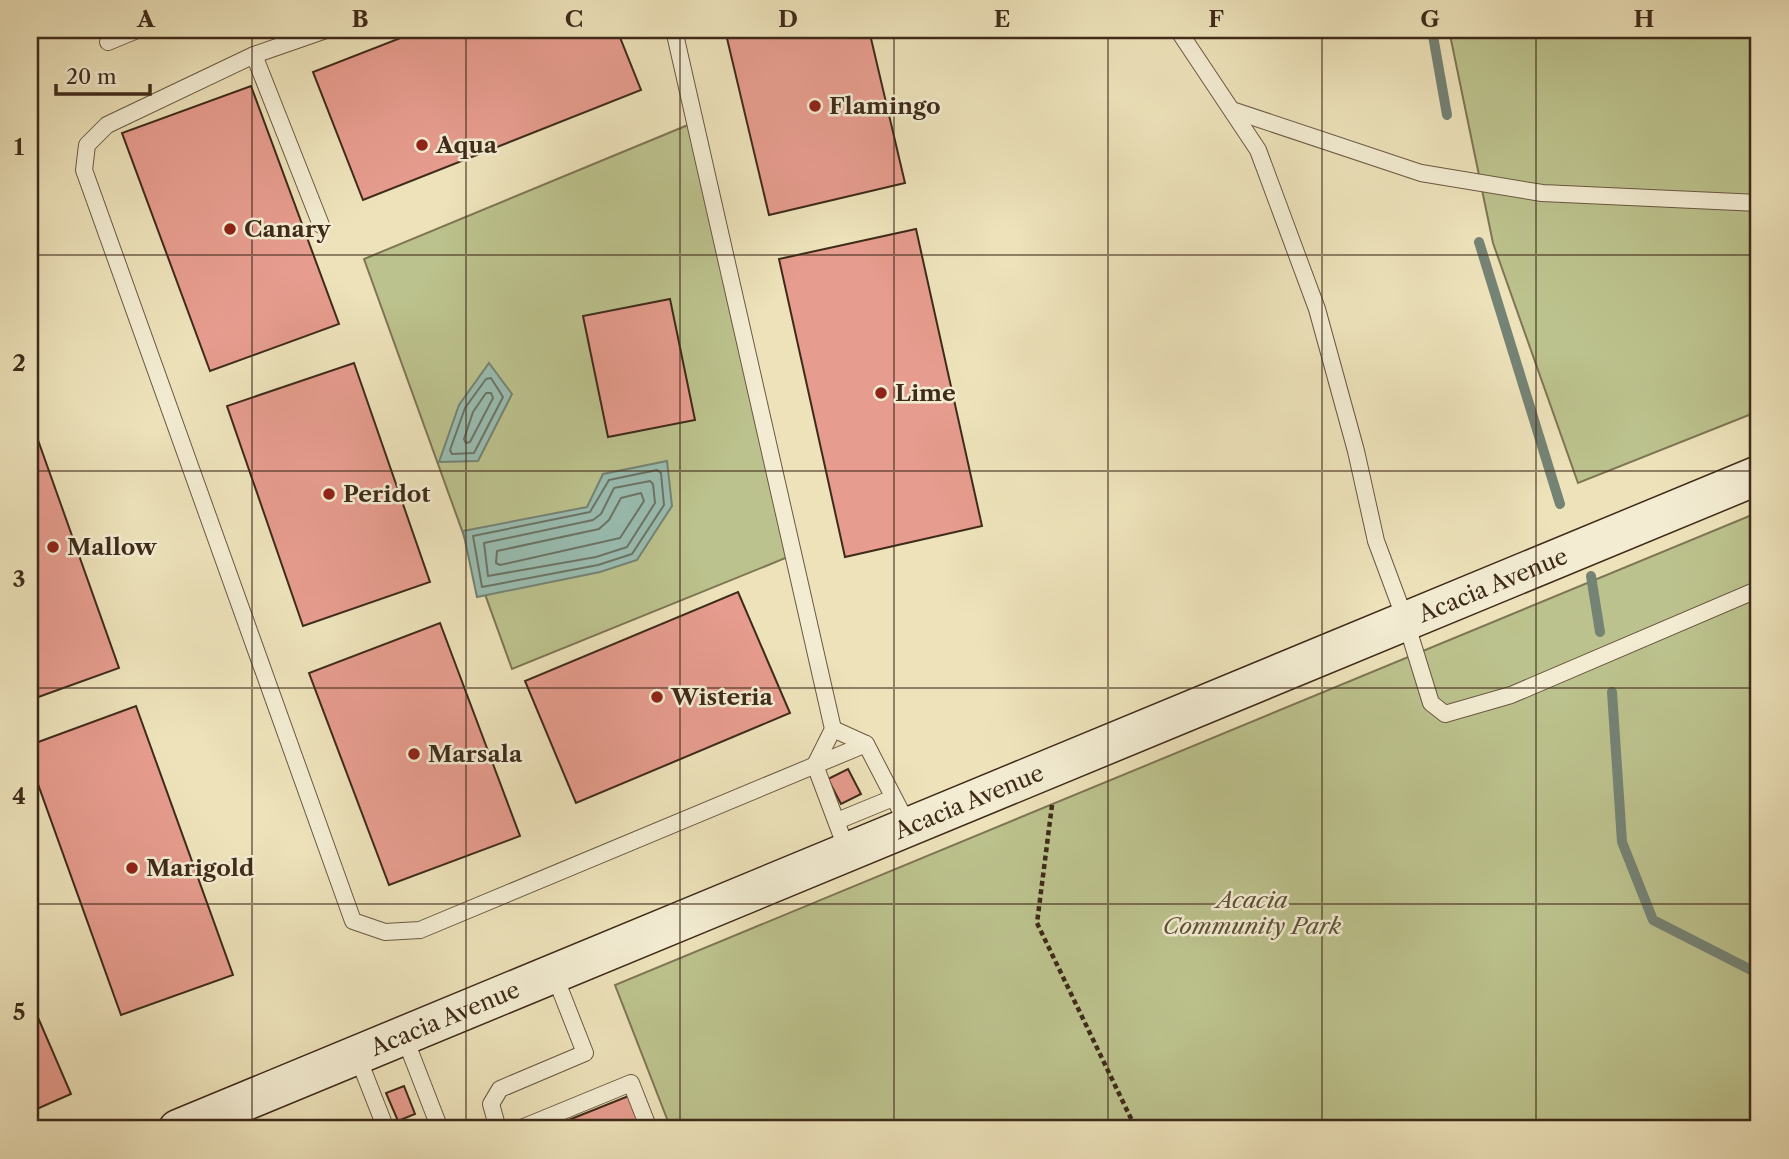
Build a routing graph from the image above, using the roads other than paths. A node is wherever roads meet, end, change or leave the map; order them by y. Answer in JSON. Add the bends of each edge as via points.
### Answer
{"nodes":[{"id":1,"x":137,"y":30,"type":"edge"},
{"id":2,"x":326,"y":30,"type":"edge"},
{"id":3,"x":674,"y":30,"type":"edge"},
{"id":4,"x":1178,"y":30,"type":"edge"},
{"id":5,"x":108,"y":42,"type":"dead end"},
{"id":6,"x":254,"y":55,"type":"junction"},
{"id":7,"x":1232,"y":110,"type":"junction"},
{"id":8,"x":1759,"y":203,"type":"edge"},
{"id":9,"x":321,"y":225,"type":"dead end"},
{"id":10,"x":1759,"y":475,"type":"edge"},
{"id":11,"x":1759,"y":589,"type":"edge"},
{"id":12,"x":1405,"y":619,"type":"junction"},
{"id":13,"x":833,"y":729,"type":"junction"},
{"id":14,"x":866,"y":744,"type":"junction"},
{"id":15,"x":815,"y":765,"type":"junction"},
{"id":16,"x":901,"y":813,"type":"junction"},
{"id":17,"x":843,"y":837,"type":"junction"},
{"id":18,"x":554,"y":974,"type":"junction"},
{"id":19,"x":404,"y":1036,"type":"junction"},
{"id":20,"x":357,"y":1055,"type":"junction"},
{"id":21,"x":178,"y":1129,"type":"edge"},
{"id":22,"x":386,"y":1129,"type":"edge"},
{"id":23,"x":440,"y":1129,"type":"edge"},
{"id":24,"x":498,"y":1129,"type":"edge"},
{"id":25,"x":519,"y":1129,"type":"edge"},
{"id":26,"x":649,"y":1129,"type":"edge"}],
"edges":[{"from":1,"to":5,"type":"lane"},
{"from":2,"to":6,"type":"lane"},
{"from":3,"to":13,"type":"lane"},
{"from":4,"to":7,"type":"lane"},
{"from":6,"to":9,"type":"lane"},
{"from":6,"to":15,"type":"lane","via":[[107,125],[87,145],[84,170],[353,920],[385,932],[420,930]]},
{"from":7,"to":8,"type":"lane","via":[[1421,173],[1542,193]]},
{"from":7,"to":12,"type":"lane","via":[[1258,150],[1317,309],[1376,541]]},
{"from":10,"to":12,"type":"street","name":"Acacia Avenue"},
{"from":11,"to":12,"type":"lane","via":[[1511,695],[1445,715],[1432,703]]},
{"from":12,"to":16,"type":"street","name":"Acacia Avenue"},
{"from":13,"to":14,"type":"lane"},
{"from":13,"to":15,"type":"lane"},
{"from":14,"to":15,"type":"lane"},
{"from":14,"to":16,"type":"lane"},
{"from":15,"to":17,"type":"lane"},
{"from":16,"to":17,"type":"street","name":"Acacia Avenue"},
{"from":17,"to":18,"type":"street","name":"Acacia Avenue"},
{"from":18,"to":19,"type":"street","name":"Acacia Avenue"},
{"from":18,"to":24,"type":"lane","via":[[585,1053],[500,1089],[491,1104]]},
{"from":19,"to":20,"type":"street","name":"Acacia Avenue"},
{"from":19,"to":23,"type":"lane"},
{"from":20,"to":21,"type":"street","name":"Acacia Avenue"},
{"from":20,"to":22,"type":"lane"},
{"from":25,"to":26,"type":"lane","via":[[631,1083]]}]}
